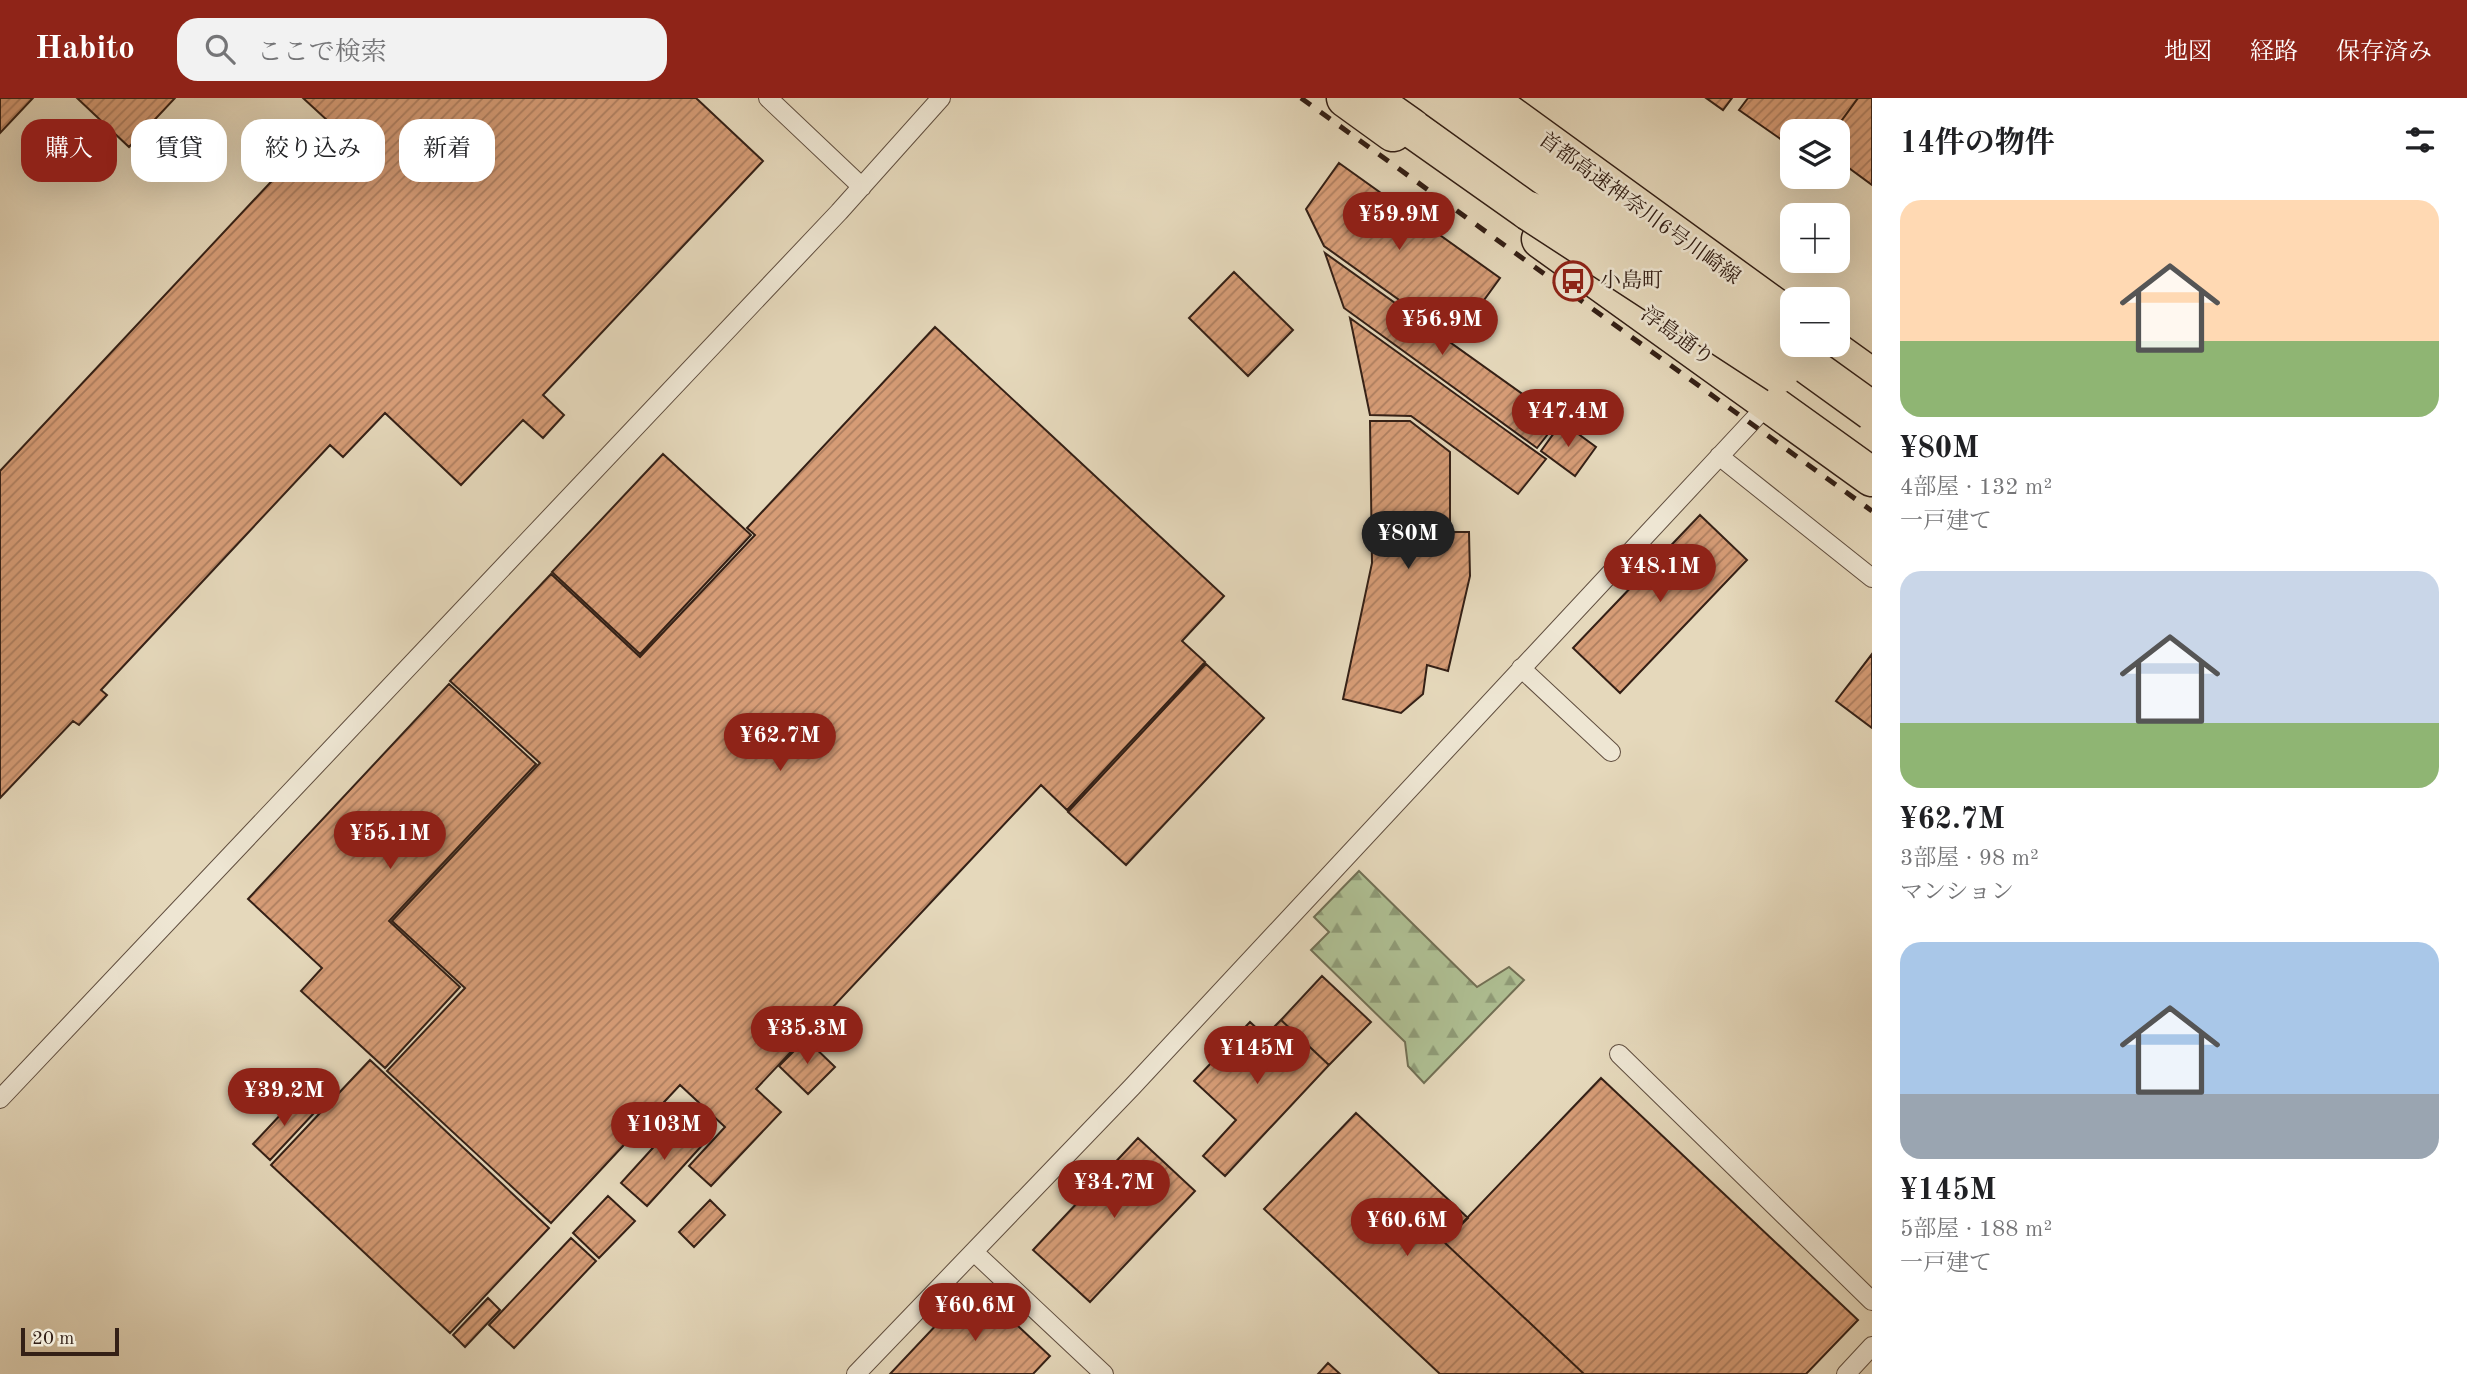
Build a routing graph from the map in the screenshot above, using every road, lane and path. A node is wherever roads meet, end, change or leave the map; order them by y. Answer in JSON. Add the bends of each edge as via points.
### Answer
{"nodes":[{"id":1,"x":768,"y":98,"type":"edge"},
{"id":2,"x":941,"y":98,"type":"edge"},
{"id":3,"x":1346,"y":98,"type":"edge"},
{"id":4,"x":1369,"y":98,"type":"edge"},
{"id":5,"x":1437,"y":98,"type":"edge"},
{"id":6,"x":1480,"y":98,"type":"edge"},
{"id":7,"x":1486,"y":98,"type":"edge"},
{"id":8,"x":862,"y":187,"type":"junction"},
{"id":9,"x":1780,"y":304,"type":"edge"},
{"id":10,"x":1780,"y":311,"type":"edge"},
{"id":11,"x":1850,"y":352,"type":"edge"},
{"id":12,"x":1813,"y":357,"type":"edge"},
{"id":13,"x":1842,"y":357,"type":"edge"},
{"id":14,"x":1872,"y":368,"type":"edge"},
{"id":15,"x":1872,"y":378,"type":"edge"},
{"id":16,"x":1768,"y":404,"type":"junction"},
{"id":17,"x":1872,"y":411,"type":"edge"},
{"id":18,"x":1872,"y":434,"type":"edge"},
{"id":19,"x":1719,"y":456,"type":"junction"},
{"id":20,"x":1872,"y":477,"type":"edge"},
{"id":21,"x":1872,"y":578,"type":"edge"},
{"id":22,"x":1521,"y":668,"type":"junction"},
{"id":23,"x":1611,"y":752,"type":"dead end"},
{"id":24,"x":1619,"y":1055,"type":"dead end"},
{"id":25,"x":0,"y":1100,"type":"edge"},
{"id":26,"x":974,"y":1252,"type":"junction"},
{"id":27,"x":1872,"y":1301,"type":"edge"},
{"id":28,"x":1872,"y":1346,"type":"edge"},
{"id":29,"x":856,"y":1374,"type":"edge"},
{"id":30,"x":1104,"y":1374,"type":"edge"},
{"id":31,"x":1846,"y":1374,"type":"edge"}],
"edges":[{"from":1,"to":8,"type":"lane"},
{"from":2,"to":8,"type":"lane"},
{"from":3,"to":16,"type":"highway","name":"浮島通り"},
{"from":4,"to":18,"type":"highway","bridge":true,"via":[[1529,211]]},
{"from":5,"to":17,"type":"highway","name":"首都高速神奈川6号川崎線","bridge":true},
{"from":6,"to":9,"type":"highway"},
{"from":7,"to":10,"type":"highway","name":"首都高速神奈川6号川崎線","bridge":true},
{"from":8,"to":25,"type":"lane"},
{"from":11,"to":14,"type":"highway"},
{"from":12,"to":16,"type":"lane"},
{"from":13,"to":15,"type":"highway"},
{"from":16,"to":19,"type":"lane"},
{"from":16,"to":20,"type":"highway","name":"浮島通り"},
{"from":19,"to":21,"type":"lane"},
{"from":19,"to":22,"type":"lane"},
{"from":22,"to":23,"type":"lane"},
{"from":22,"to":26,"type":"lane"},
{"from":24,"to":27,"type":"lane"},
{"from":26,"to":29,"type":"lane"},
{"from":26,"to":30,"type":"lane"},
{"from":28,"to":31,"type":"lane"}]}
